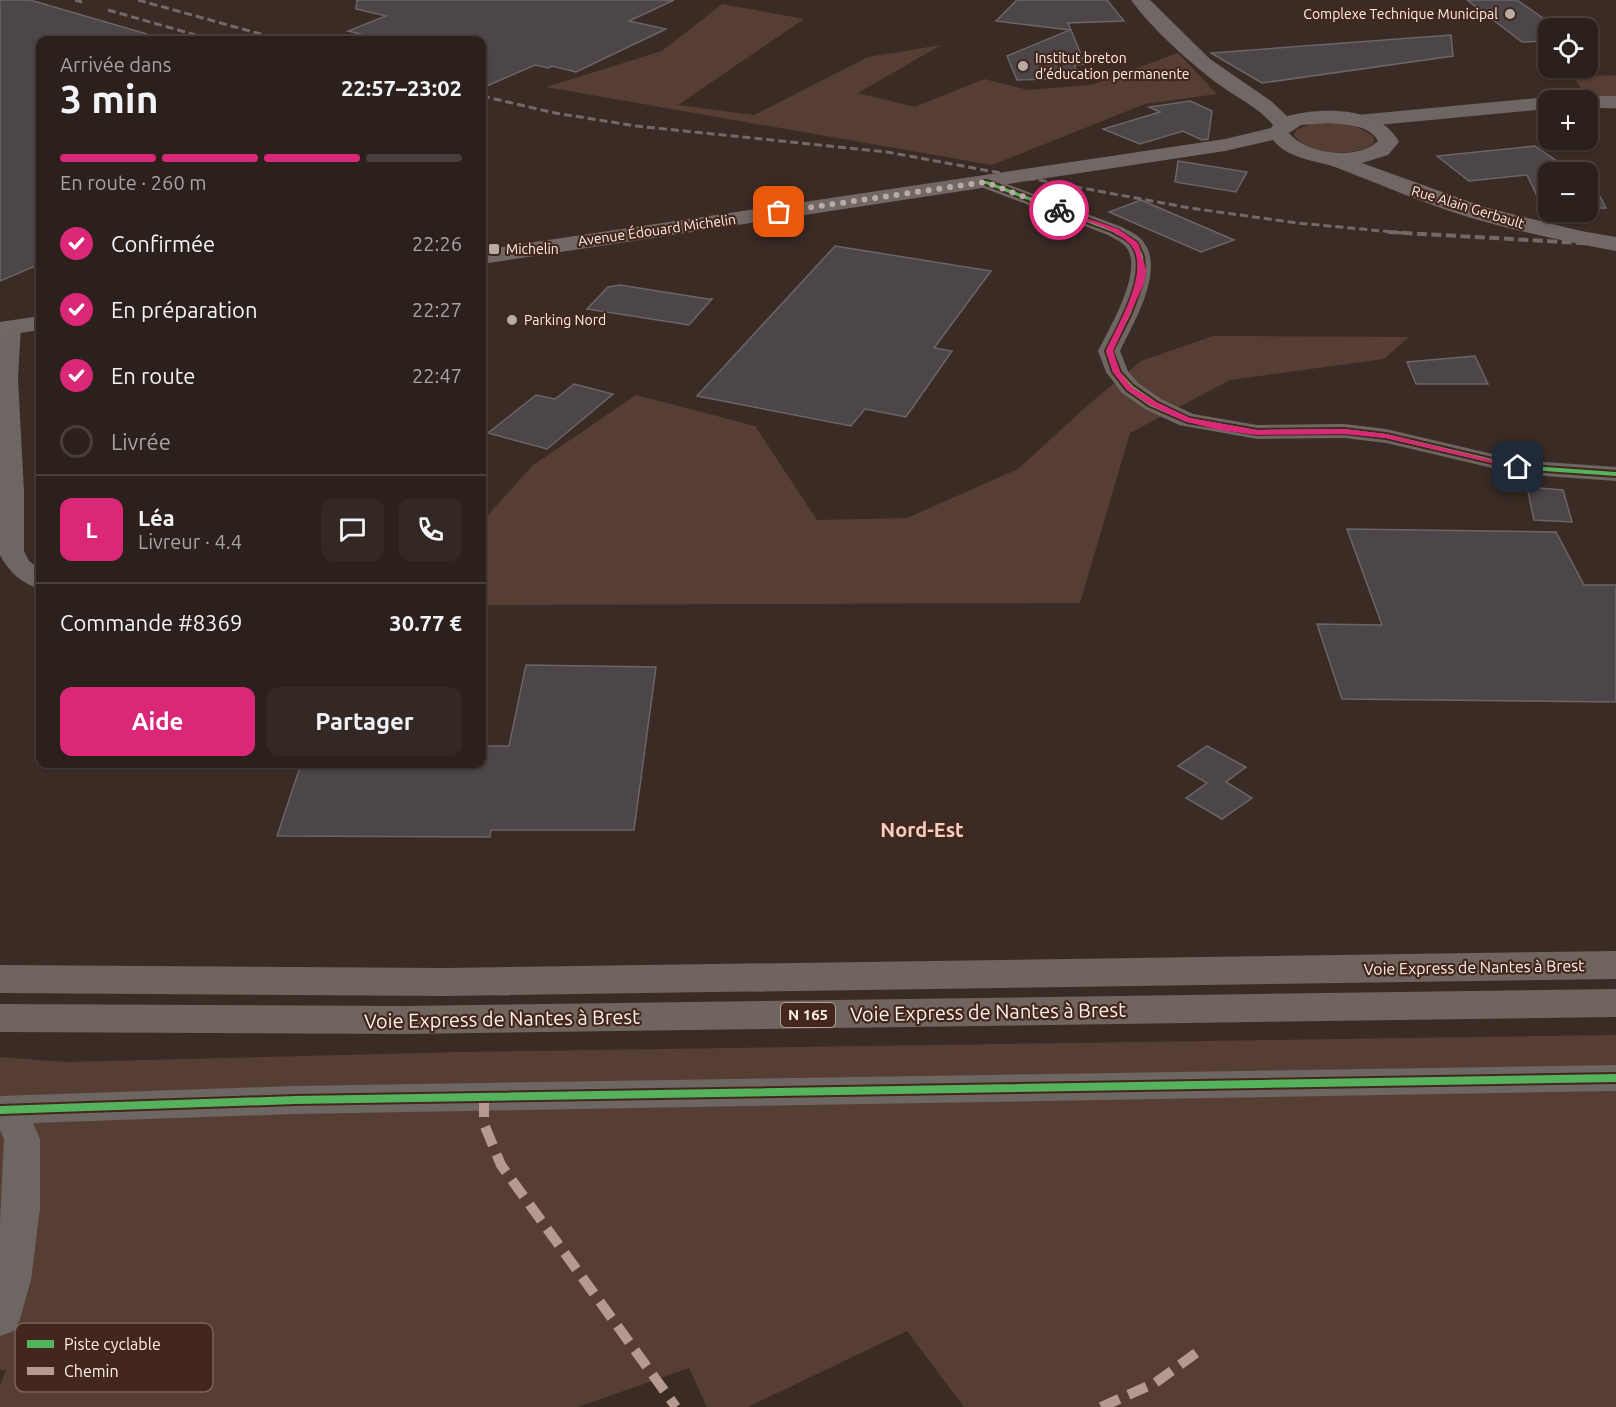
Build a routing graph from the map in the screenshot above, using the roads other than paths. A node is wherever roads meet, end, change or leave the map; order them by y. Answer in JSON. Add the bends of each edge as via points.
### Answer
{"nodes":[{"id":1,"x":1140,"y":0,"type":"edge"},
{"id":2,"x":1259,"y":100,"type":"junction"},
{"id":3,"x":1598,"y":102,"type":"edge"},
{"id":4,"x":1616,"y":102,"type":"edge"},
{"id":5,"x":1538,"y":104,"type":"edge"},
{"id":6,"x":1439,"y":113,"type":"junction"},
{"id":7,"x":1314,"y":117,"type":"junction"},
{"id":8,"x":1357,"y":121,"type":"junction"},
{"id":9,"x":1284,"y":135,"type":"junction"},
{"id":10,"x":1383,"y":144,"type":"junction"},
{"id":11,"x":1324,"y":156,"type":"junction"},
{"id":12,"x":985,"y":182,"type":"junction"},
{"id":13,"x":1616,"y":237,"type":"edge"},
{"id":14,"x":1616,"y":244,"type":"edge"},
{"id":15,"x":486,"y":256,"type":"edge"},
{"id":16,"x":36,"y":324,"type":"edge"},
{"id":17,"x":5,"y":328,"type":"edge"},
{"id":18,"x":1616,"y":474,"type":"edge"},
{"id":19,"x":9,"y":568,"type":"edge"},
{"id":20,"x":36,"y":579,"type":"edge"},
{"id":21,"x":1616,"y":965,"type":"edge"},
{"id":22,"x":0,"y":979,"type":"edge"},
{"id":23,"x":1616,"y":1003,"type":"edge"},
{"id":24,"x":0,"y":1018,"type":"edge"},
{"id":25,"x":1616,"y":1078,"type":"edge"},
{"id":26,"x":5,"y":1110,"type":"edge"},
{"id":27,"x":0,"y":1319,"type":"edge"}],
"edges":[{"from":1,"to":2,"type":"main road","via":[[1224,80]]},
{"from":2,"to":7,"type":"main road"},
{"from":2,"to":9,"type":"main road","via":[[1276,114]]},
{"from":3,"to":4,"type":"street"},
{"from":5,"to":6,"type":"street"},
{"from":6,"to":8,"type":"street"},
{"from":6,"to":10,"type":"street"},
{"from":7,"to":8,"type":"main road"},
{"from":7,"to":9,"type":"main road"},
{"from":8,"to":10,"type":"main road","via":[[1381,130]]},
{"from":9,"to":11,"type":"main road"},
{"from":9,"to":12,"type":"main road","name":"Avenue Édouard Michelin"},
{"from":10,"to":11,"type":"main road","via":[[1354,157]]},
{"from":10,"to":13,"type":"main road","name":"Rue Alain Gerbault","via":[[1385,165],[1399,176],[1558,227]]},
{"from":11,"to":14,"type":"main road","name":"Rue Alain Gerbault","via":[[1476,212]]},
{"from":12,"to":15,"type":"main road","name":"Avenue Édouard Michelin"},
{"from":12,"to":18,"type":"street","via":[[1115,231],[1134,243],[1143,270],[1140,283],[1109,351],[1117,372],[1130,388],[1187,420],[1257,432],[1344,431],[1386,436],[1518,467]]},
{"from":16,"to":17,"type":"main road"},
{"from":17,"to":19,"type":"street","via":[[12,492]]},
{"from":19,"to":20,"type":"street"},
{"from":21,"to":22,"type":"highway","name":"Voie Express de Nantes à Brest","via":[[445,982]]},
{"from":23,"to":24,"type":"highway","name":"Voie Express de Nantes à Brest","number":"N 165","via":[[405,1020]]},
{"from":25,"to":26,"type":"street","via":[[306,1100]]},
{"from":26,"to":27,"type":"street","via":[[22,1139],[21,1209],[12,1280]]}]}
